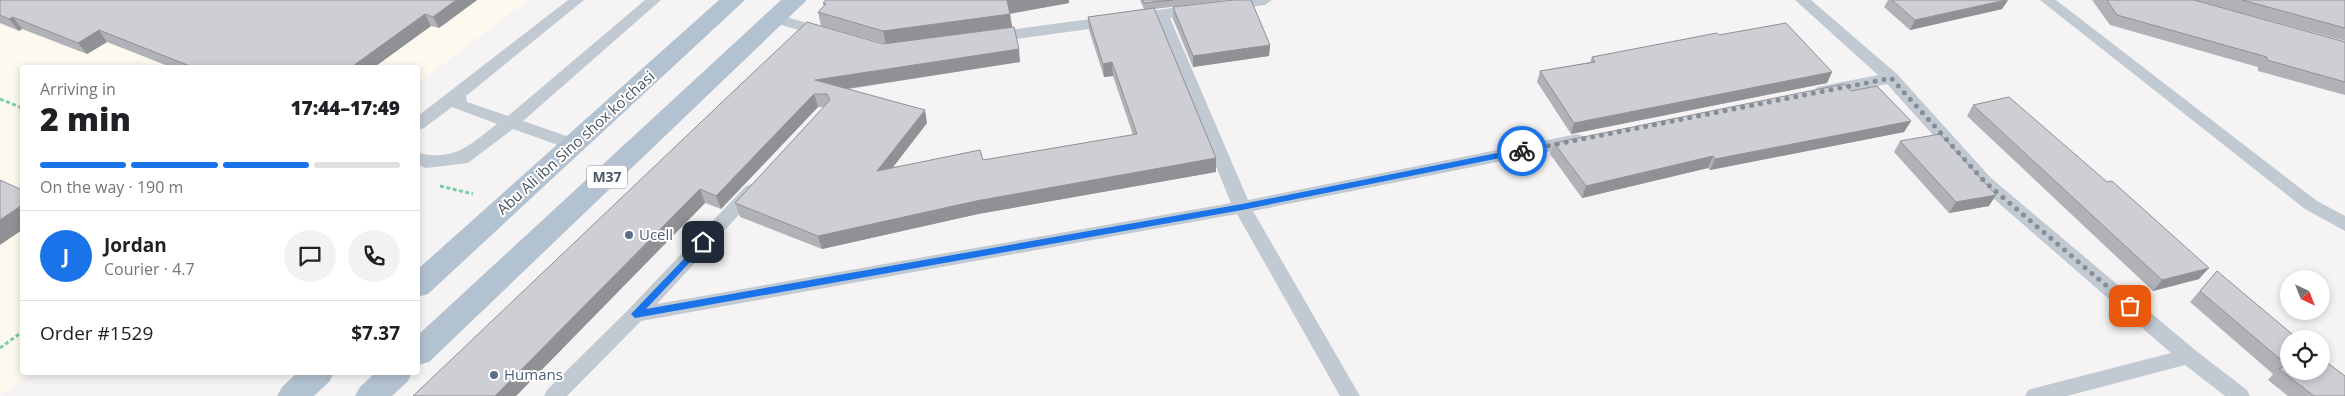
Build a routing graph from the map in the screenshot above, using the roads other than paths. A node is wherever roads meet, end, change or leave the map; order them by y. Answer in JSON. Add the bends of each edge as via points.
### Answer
{"nodes":[{"id":1,"x":576,"y":0,"type":"edge"},
{"id":2,"x":654,"y":0,"type":"edge"},
{"id":3,"x":733,"y":0,"type":"edge"},
{"id":4,"x":796,"y":0,"type":"edge"},
{"id":5,"x":1265,"y":0,"type":"edge"},
{"id":6,"x":1802,"y":0,"type":"edge"},
{"id":7,"x":2047,"y":0,"type":"edge"},
{"id":8,"x":1161,"y":14,"type":"junction"},
{"id":9,"x":776,"y":19,"type":"junction"},
{"id":10,"x":840,"y":37,"type":"edge"},
{"id":11,"x":974,"y":39,"type":"edge"},
{"id":12,"x":1891,"y":78,"type":"junction"},
{"id":13,"x":458,"y":94,"type":"junction"},
{"id":14,"x":1804,"y":95,"type":"edge"},
{"id":15,"x":420,"y":122,"type":"edge"},
{"id":16,"x":510,"y":123,"type":"junction"},
{"id":17,"x":1591,"y":138,"type":"edge"},
{"id":18,"x":575,"y":145,"type":"junction"},
{"id":19,"x":420,"y":160,"type":"edge"},
{"id":20,"x":763,"y":178,"type":"edge"},
{"id":21,"x":1242,"y":207,"type":"junction"},
{"id":22,"x":2345,"y":224,"type":"edge"},
{"id":23,"x":420,"y":284,"type":"edge"},
{"id":24,"x":635,"y":314,"type":"junction"},
{"id":25,"x":420,"y":351,"type":"edge"},
{"id":26,"x":2188,"y":356,"type":"junction"},
{"id":27,"x":316,"y":375,"type":"edge"},
{"id":28,"x":393,"y":375,"type":"edge"},
{"id":29,"x":293,"y":396,"type":"edge"},
{"id":30,"x":371,"y":396,"type":"edge"},
{"id":31,"x":554,"y":396,"type":"edge"},
{"id":32,"x":1350,"y":396,"type":"edge"},
{"id":33,"x":2035,"y":396,"type":"edge"},
{"id":34,"x":2240,"y":396,"type":"edge"}],
"edges":[{"from":1,"to":13,"type":"lane"},
{"from":2,"to":16,"type":"lane"},
{"from":3,"to":18,"type":"main road","name":"Abu Ali ibn Sino shox ko'chasi"},
{"from":4,"to":9,"type":"main road","number":"M37"},
{"from":5,"to":8,"type":"lane"},
{"from":6,"to":12,"type":"lane"},
{"from":7,"to":22,"type":"lane","via":[[2311,205]]},
{"from":8,"to":11,"type":"lane"},
{"from":8,"to":21,"type":"lane"},
{"from":9,"to":10,"type":"lane"},
{"from":9,"to":25,"type":"main road","number":"M37"},
{"from":12,"to":14,"type":"lane"},
{"from":12,"to":26,"type":"lane","via":[[1985,182]]},
{"from":13,"to":15,"type":"lane"},
{"from":13,"to":16,"type":"lane","via":[[459,105]]},
{"from":16,"to":18,"type":"lane"},
{"from":16,"to":19,"type":"lane","via":[[462,159]]},
{"from":17,"to":21,"type":"lane"},
{"from":18,"to":23,"type":"main road","name":"Abu Ali ibn Sino shox ko'chasi"},
{"from":20,"to":24,"type":"lane"},
{"from":21,"to":24,"type":"lane"},
{"from":21,"to":32,"type":"lane"},
{"from":24,"to":31,"type":"lane"},
{"from":26,"to":33,"type":"lane"},
{"from":26,"to":34,"type":"lane"},
{"from":27,"to":29,"type":"main road"},
{"from":28,"to":30,"type":"main road"}]}
